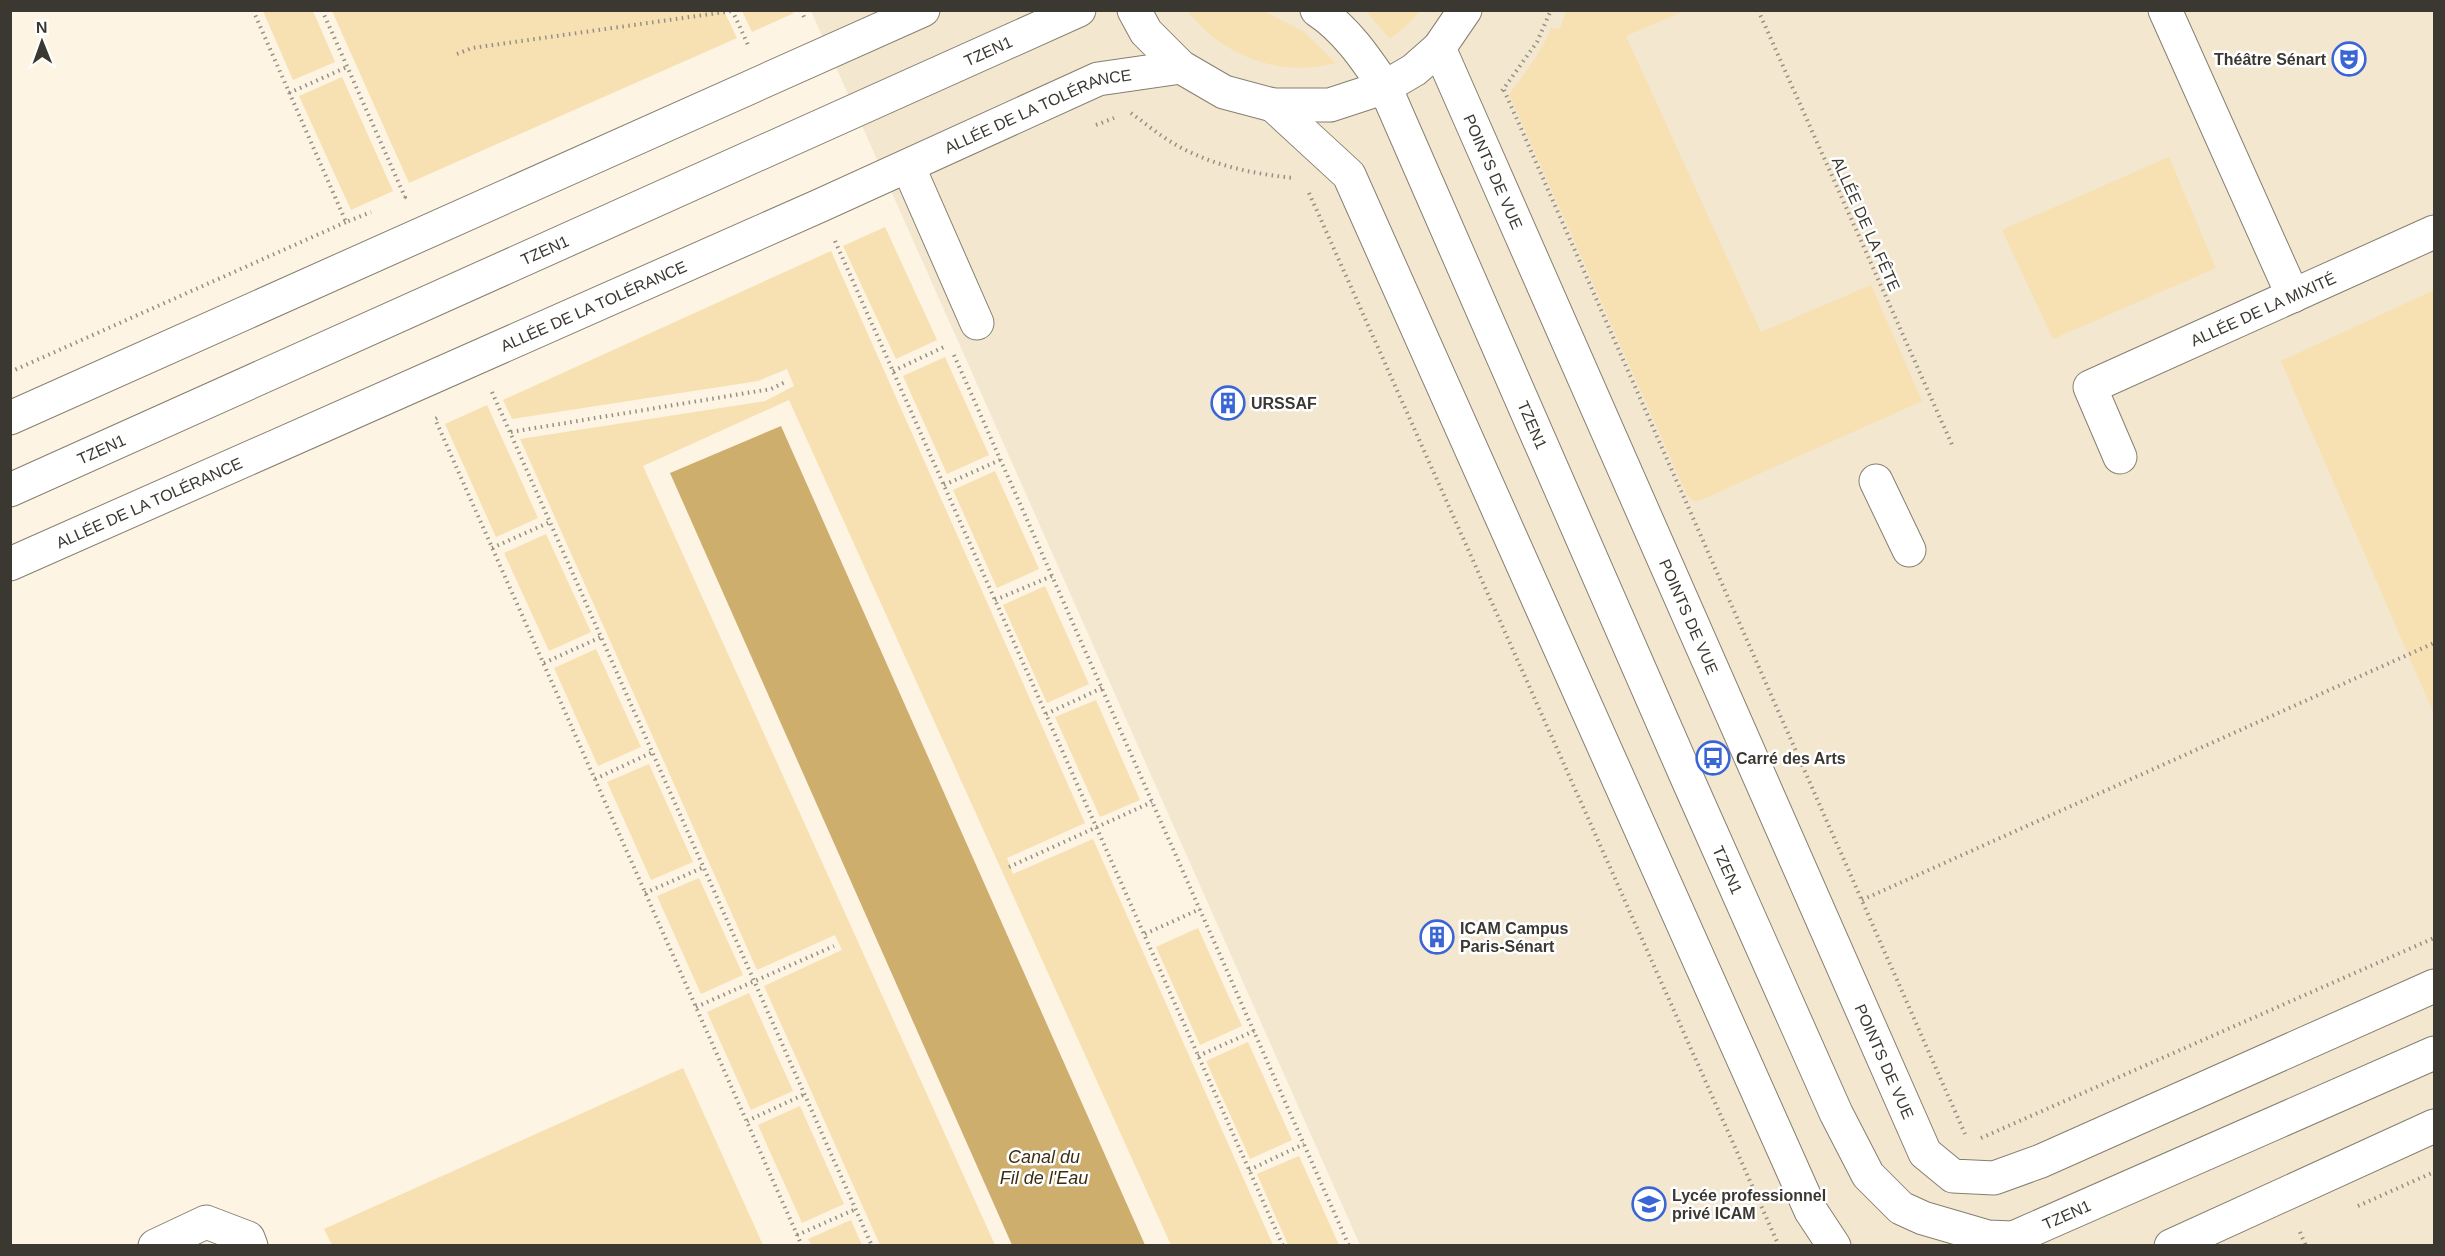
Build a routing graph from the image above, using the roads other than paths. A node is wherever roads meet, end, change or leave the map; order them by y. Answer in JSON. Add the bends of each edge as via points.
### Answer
{"nodes":[{"id":1,"x":923,"y":10,"type":"edge"},
{"id":2,"x":1079,"y":10,"type":"edge"},
{"id":3,"x":1134,"y":10,"type":"edge"},
{"id":4,"x":1317,"y":10,"type":"edge"},
{"id":5,"x":1465,"y":10,"type":"edge"},
{"id":6,"x":2165,"y":10,"type":"edge"},
{"id":7,"x":1439,"y":48,"type":"junction"},
{"id":8,"x":1181,"y":67,"type":"junction"},
{"id":9,"x":1385,"y":87,"type":"junction"},
{"id":10,"x":1273,"y":105,"type":"junction"},
{"id":11,"x":908,"y":166,"type":"junction"},
{"id":12,"x":2434,"y":232,"type":"edge"},
{"id":13,"x":2292,"y":296,"type":"junction"},
{"id":14,"x":977,"y":323,"type":"dead end"},
{"id":15,"x":10,"y":418,"type":"edge"},
{"id":16,"x":2120,"y":457,"type":"dead end"},
{"id":17,"x":1876,"y":481,"type":"dead end"},
{"id":18,"x":10,"y":490,"type":"edge"},
{"id":19,"x":1909,"y":550,"type":"dead end"},
{"id":20,"x":10,"y":564,"type":"edge"},
{"id":21,"x":2434,"y":986,"type":"edge"},
{"id":22,"x":2434,"y":1053,"type":"edge"},
{"id":23,"x":2434,"y":1126,"type":"edge"},
{"id":24,"x":1953,"y":1176,"type":"junction"},
{"id":25,"x":1967,"y":1238,"type":"edge"},
{"id":26,"x":154,"y":1245,"type":"edge"},
{"id":27,"x":251,"y":1245,"type":"edge"},
{"id":28,"x":1834,"y":1245,"type":"edge"},
{"id":29,"x":2171,"y":1245,"type":"edge"}],
"edges":[{"from":1,"to":15,"type":"street"},
{"from":2,"to":18,"type":"street","name":"TZEN1"},
{"from":3,"to":8,"type":"street","via":[[1146,32]]},
{"from":4,"to":9,"type":"street","name":"TZEN1","via":[[1362,54]]},
{"from":5,"to":7,"type":"street"},
{"from":6,"to":13,"type":"street"},
{"from":7,"to":9,"type":"street","via":[[1414,70]]},
{"from":7,"to":24,"type":"street","name":"POINTS DE VUE","via":[[1925,1153]]},
{"from":8,"to":10,"type":"street","via":[[1224,92]]},
{"from":8,"to":11,"type":"street","name":"ALLÉE DE LA TOLÉRANCE","via":[[1098,79]]},
{"from":9,"to":10,"type":"street","via":[[1330,105]]},
{"from":9,"to":25,"type":"street","name":"TZEN1","via":[[1836,1113],[1868,1175],[1901,1208]]},
{"from":10,"to":28,"type":"street","via":[[1349,175],[1811,1211]]},
{"from":11,"to":14,"type":"street"},
{"from":11,"to":20,"type":"street","name":"ALLÉE DE LA TOLÉRANCE"},
{"from":12,"to":13,"type":"street","name":"ALLÉE DE LA MIXITÉ"},
{"from":13,"to":16,"type":"street","name":"ALLÉE DE LA MIXITÉ","via":[[2090,387]]},
{"from":17,"to":19,"type":"street"},
{"from":21,"to":24,"type":"street","via":[[2041,1161],[1994,1178]]},
{"from":22,"to":25,"type":"street","name":"TZEN1","via":[[2013,1238]]},
{"from":23,"to":29,"type":"street"},
{"from":24,"to":25,"type":"street"},
{"from":26,"to":27,"type":"street","via":[[206,1222],[248,1238]]}]}
